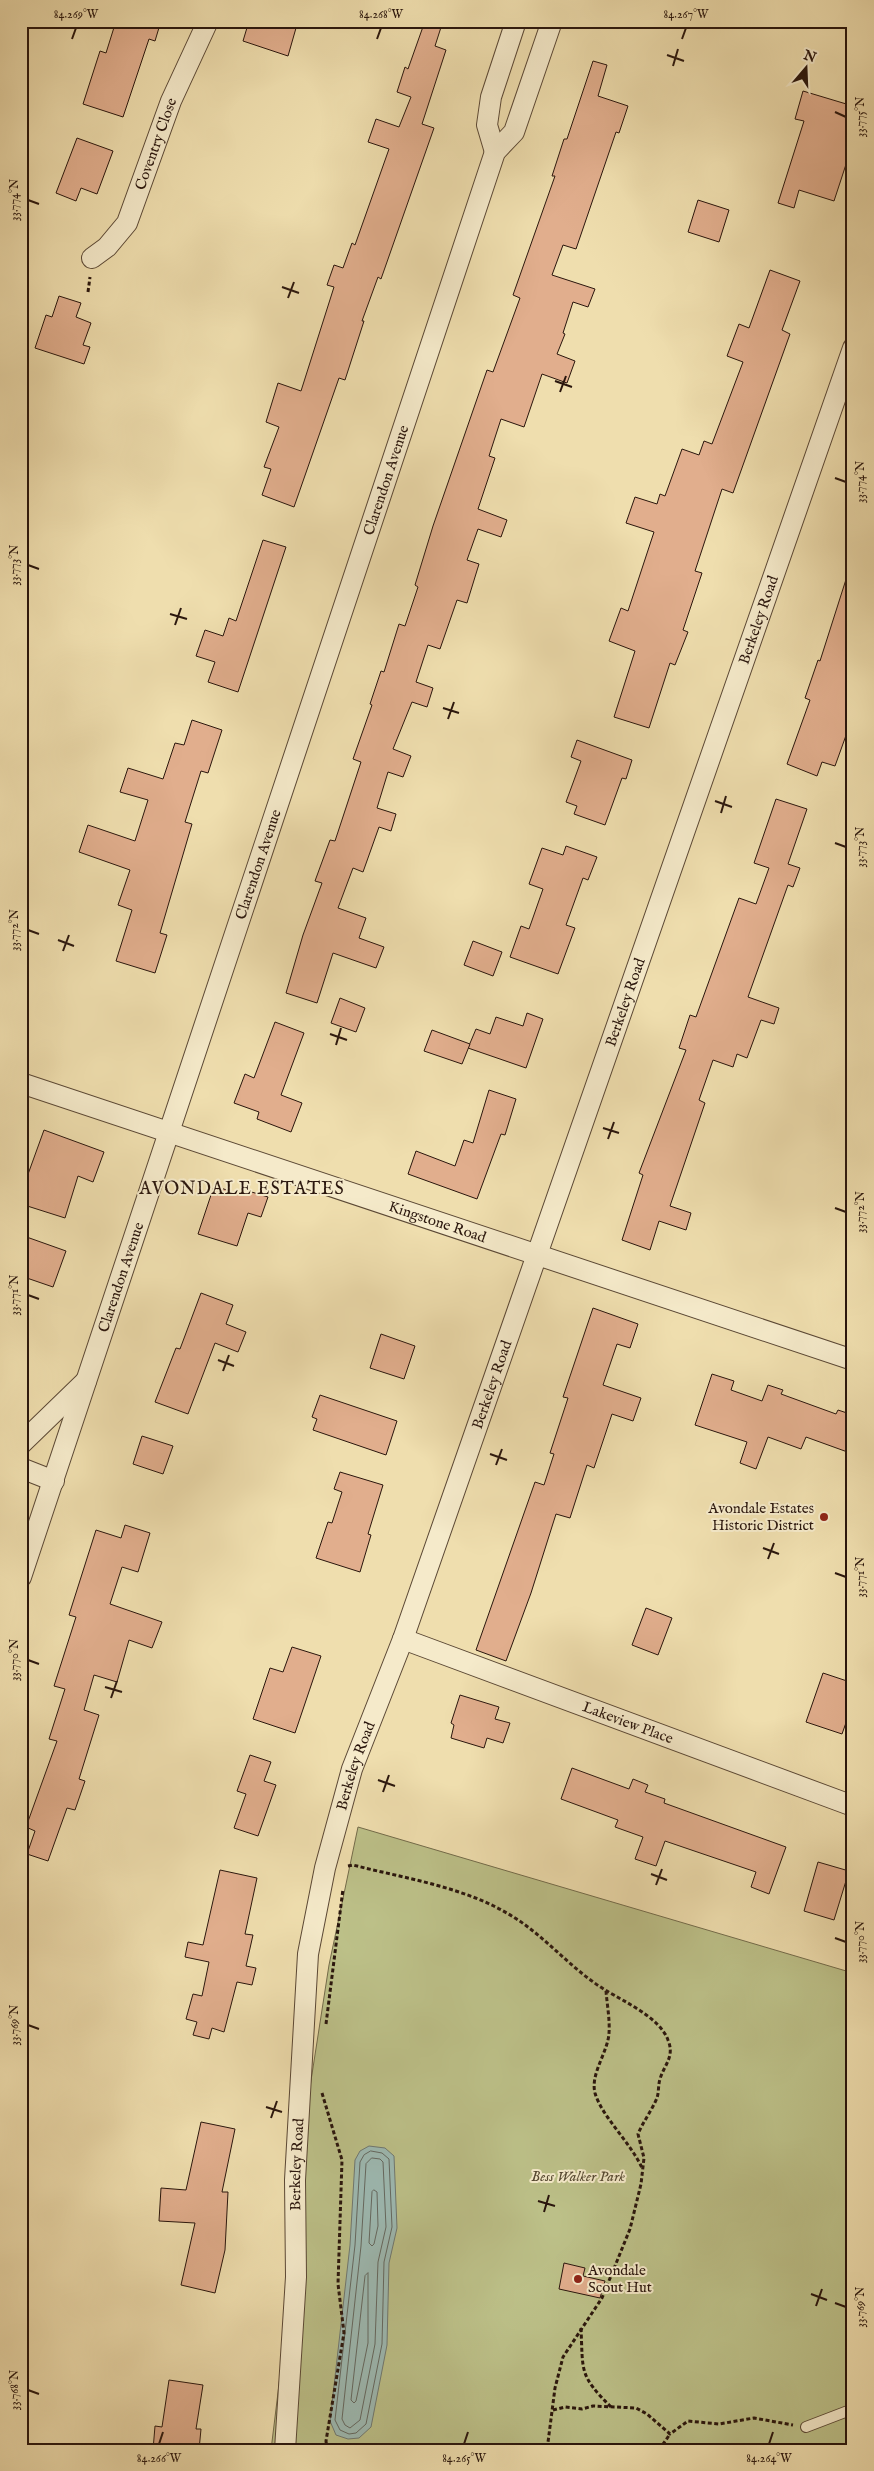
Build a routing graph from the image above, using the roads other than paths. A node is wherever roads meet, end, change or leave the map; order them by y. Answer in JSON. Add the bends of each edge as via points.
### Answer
{"nodes":[{"id":1,"x":208,"y":21,"type":"edge"},
{"id":2,"x":516,"y":21,"type":"edge"},
{"id":3,"x":552,"y":21,"type":"edge"},
{"id":4,"x":494,"y":152,"type":"junction"},
{"id":5,"x":92,"y":258,"type":"dead end"},
{"id":6,"x":853,"y":348,"type":"edge"},
{"id":7,"x":21,"y":1083,"type":"edge"},
{"id":8,"x":170,"y":1131,"type":"junction"},
{"id":9,"x":537,"y":1254,"type":"junction"},
{"id":10,"x":853,"y":1360,"type":"edge"},
{"id":11,"x":88,"y":1380,"type":"junction"},
{"id":12,"x":21,"y":1444,"type":"edge"},
{"id":13,"x":21,"y":1468,"type":"edge"},
{"id":14,"x":54,"y":1481,"type":"junction"},
{"id":15,"x":21,"y":1577,"type":"edge"},
{"id":16,"x":403,"y":1639,"type":"junction"},
{"id":17,"x":853,"y":1806,"type":"edge"},
{"id":18,"x":853,"y":2409,"type":"edge"},
{"id":19,"x":806,"y":2427,"type":"road end"},
{"id":20,"x":285,"y":2450,"type":"edge"}],
"edges":[{"from":1,"to":5,"type":"street","name":"Coventry Close","via":[[171,101],[127,223],[107,247]]},
{"from":2,"to":4,"type":"street","via":[[491,97],[487,125]]},
{"from":3,"to":4,"type":"street","name":"Clarendon Avenue","via":[[514,132]]},
{"from":4,"to":8,"type":"street","name":"Clarendon Avenue"},
{"from":6,"to":9,"type":"street","name":"Berkeley Road"},
{"from":7,"to":8,"type":"street","name":"Kingstone Road"},
{"from":8,"to":9,"type":"street","name":"Kingstone Road"},
{"from":8,"to":11,"type":"street","name":"Clarendon Avenue"},
{"from":9,"to":10,"type":"street","name":"Kingstone Road"},
{"from":9,"to":16,"type":"street","name":"Berkeley Road"},
{"from":11,"to":12,"type":"street"},
{"from":11,"to":14,"type":"street","name":"Clarendon Avenue"},
{"from":13,"to":14,"type":"street"},
{"from":14,"to":15,"type":"street","name":"Clarendon Avenue"},
{"from":16,"to":17,"type":"street","name":"Lakeview Place"},
{"from":16,"to":20,"type":"street","name":"Berkeley Road","via":[[352,1769],[325,1868],[308,1954],[295,2180],[296,2277]]},
{"from":18,"to":19,"type":"lane"}]}
